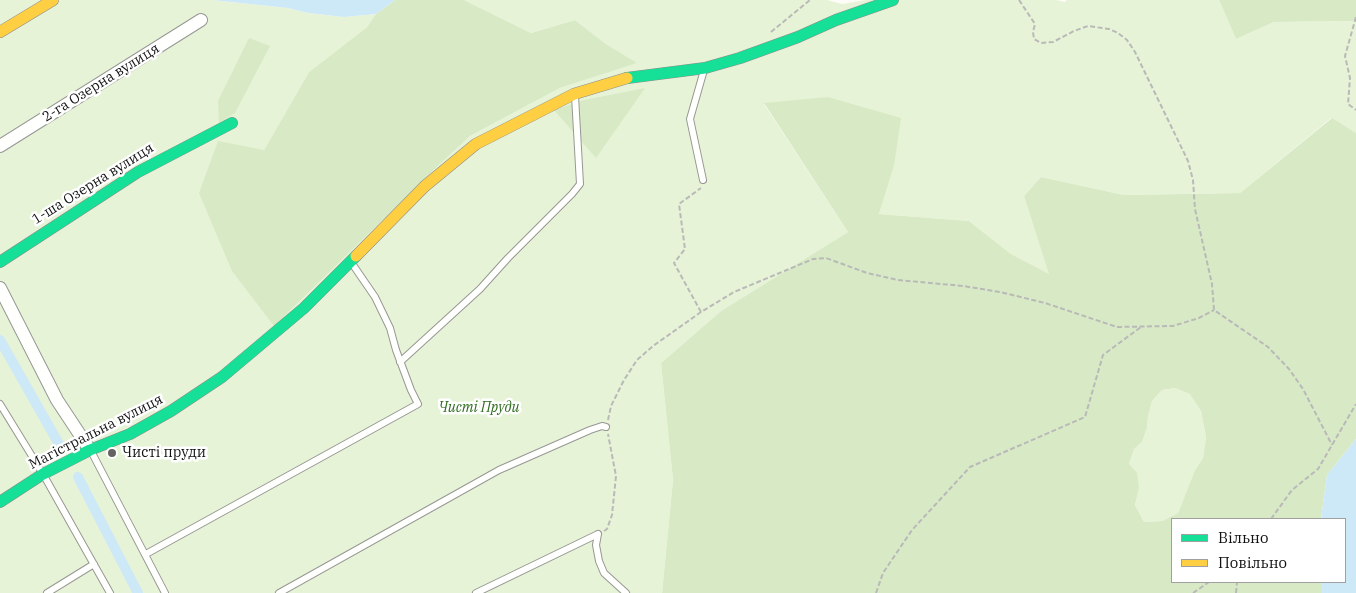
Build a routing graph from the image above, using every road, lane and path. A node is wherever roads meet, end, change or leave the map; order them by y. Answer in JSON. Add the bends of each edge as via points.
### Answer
{"nodes":[{"id":1,"x":53,"y":0,"type":"edge"},
{"id":2,"x":810,"y":0,"type":"edge"},
{"id":3,"x":893,"y":0,"type":"edge"},
{"id":4,"x":1019,"y":0,"type":"edge"},
{"id":5,"x":1356,"y":17,"type":"edge"},
{"id":6,"x":201,"y":20,"type":"dead end"},
{"id":7,"x":0,"y":32,"type":"edge"},
{"id":8,"x":768,"y":34,"type":"dead end"},
{"id":9,"x":704,"y":68,"type":"junction"},
{"id":10,"x":574,"y":94,"type":"junction"},
{"id":11,"x":1356,"y":110,"type":"edge"},
{"id":12,"x":232,"y":123,"type":"dead end"},
{"id":13,"x":0,"y":146,"type":"edge"},
{"id":14,"x":703,"y":180,"type":"joint"},
{"id":15,"x":350,"y":261,"type":"junction"},
{"id":16,"x":0,"y":262,"type":"edge"},
{"id":17,"x":0,"y":288,"type":"edge"},
{"id":18,"x":1214,"y":310,"type":"junction"},
{"id":19,"x":701,"y":312,"type":"junction"},
{"id":20,"x":1142,"y":328,"type":"junction"},
{"id":21,"x":400,"y":362,"type":"junction"},
{"id":22,"x":0,"y":404,"type":"edge"},
{"id":23,"x":1356,"y":404,"type":"edge"},
{"id":24,"x":606,"y":426,"type":"junction"},
{"id":25,"x":1332,"y":445,"type":"junction"},
{"id":26,"x":90,"y":450,"type":"junction"},
{"id":27,"x":43,"y":474,"type":"junction"},
{"id":28,"x":0,"y":502,"type":"edge"},
{"id":29,"x":1272,"y":518,"type":"edge"},
{"id":30,"x":598,"y":534,"type":"junction"},
{"id":31,"x":146,"y":554,"type":"junction"},
{"id":32,"x":94,"y":564,"type":"junction"},
{"id":33,"x":1208,"y":583,"type":"edge"},
{"id":34,"x":48,"y":593,"type":"edge"},
{"id":35,"x":110,"y":593,"type":"edge"},
{"id":36,"x":165,"y":593,"type":"edge"},
{"id":37,"x":280,"y":593,"type":"edge"},
{"id":38,"x":476,"y":593,"type":"edge"},
{"id":39,"x":626,"y":593,"type":"edge"},
{"id":40,"x":876,"y":593,"type":"edge"},
{"id":41,"x":1193,"y":593,"type":"edge"}],
"edges":[{"from":1,"to":7,"type":"street"},
{"from":2,"to":8,"type":"path"},
{"from":3,"to":9,"type":"street","name":"Магістральна вулиця","via":[[740,58]]},
{"from":4,"to":18,"type":"path","via":[[1035,24],[1034,39],[1041,43],[1052,42],[1088,26],[1109,28],[1131,46],[1188,161]]},
{"from":5,"to":11,"type":"path","via":[[1345,56],[1350,78],[1348,104]]},
{"from":6,"to":13,"type":"street","name":"2-га Озерна вулиця"},
{"from":9,"to":10,"type":"street","name":"Магістральна вулиця","via":[[628,78]]},
{"from":9,"to":14,"type":"lane","via":[[690,119]]},
{"from":10,"to":15,"type":"street","name":"Магістральна вулиця","via":[[476,144],[425,186]]},
{"from":10,"to":21,"type":"lane","via":[[580,184],[480,289]]},
{"from":12,"to":16,"type":"street","name":"1-ша Озерна вулиця","via":[[138,172]]},
{"from":14,"to":19,"type":"path","via":[[701,189],[679,204],[685,249],[674,264]]},
{"from":15,"to":21,"type":"lane","via":[[375,297],[390,328]]},
{"from":15,"to":26,"type":"street","name":"Магістральна вулиця","via":[[304,308],[222,377],[130,434]]},
{"from":17,"to":26,"type":"street","via":[[57,400]]},
{"from":18,"to":20,"type":"path","via":[[1173,326]]},
{"from":18,"to":25,"type":"path","via":[[1268,347],[1289,369]]},
{"from":19,"to":20,"type":"path","via":[[734,292],[813,259],[826,258],[898,280],[1000,292],[1117,327]]},
{"from":19,"to":24,"type":"path","via":[[637,360],[611,406]]},
{"from":20,"to":40,"type":"path","via":[[1103,355],[1086,417],[970,467],[912,530],[883,573]]},
{"from":21,"to":31,"type":"lane","via":[[418,404]]},
{"from":22,"to":27,"type":"lane"},
{"from":23,"to":25,"type":"path"},
{"from":24,"to":30,"type":"path","via":[[616,476],[615,496],[606,529]]},
{"from":24,"to":37,"type":"lane","via":[[499,470]]},
{"from":25,"to":29,"type":"path","via":[[1318,469],[1292,490]]},
{"from":26,"to":27,"type":"street","name":"Магістральна вулиця"},
{"from":26,"to":31,"type":"lane"},
{"from":27,"to":28,"type":"street","name":"Магістральна вулиця"},
{"from":27,"to":32,"type":"lane"},
{"from":30,"to":38,"type":"lane"},
{"from":30,"to":39,"type":"lane","via":[[596,545],[604,573]]},
{"from":31,"to":36,"type":"lane"},
{"from":32,"to":34,"type":"lane"},
{"from":32,"to":35,"type":"lane"},
{"from":33,"to":41,"type":"path"}]}
